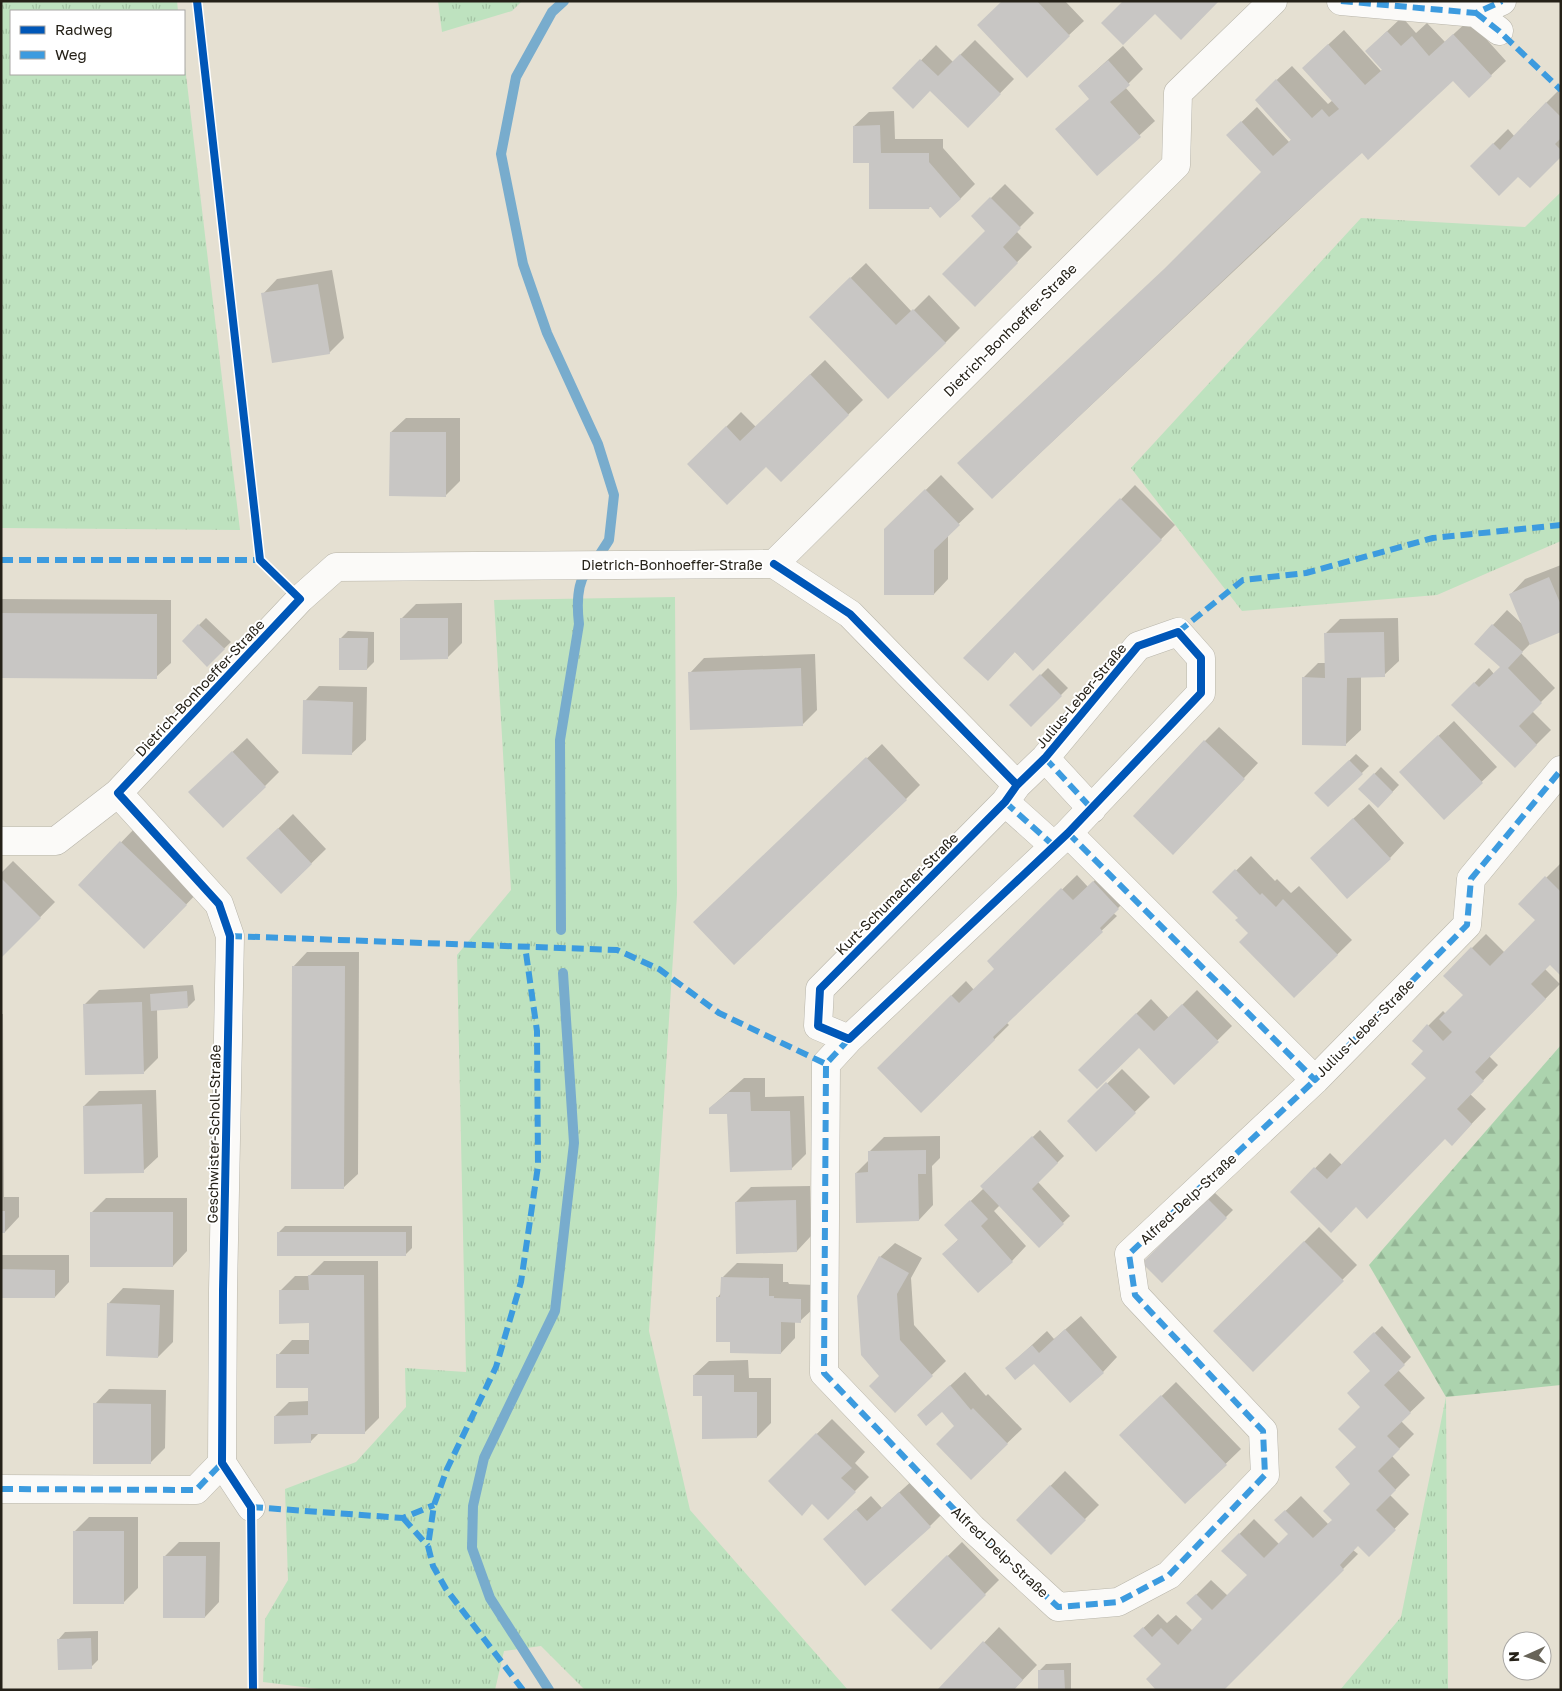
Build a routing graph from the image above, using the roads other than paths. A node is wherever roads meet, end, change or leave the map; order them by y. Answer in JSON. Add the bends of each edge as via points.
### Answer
{"nodes":[{"id":1,"x":1273,"y":1,"type":"edge"},
{"id":2,"x":1341,"y":1,"type":"edge"},
{"id":3,"x":1502,"y":1,"type":"edge"},
{"id":4,"x":1476,"y":13,"type":"junction"},
{"id":5,"x":1499,"y":31,"type":"dead end"},
{"id":6,"x":774,"y":564,"type":"junction"},
{"id":7,"x":1045,"y":758,"type":"junction"},
{"id":8,"x":1561,"y":770,"type":"edge"},
{"id":9,"x":118,"y":793,"type":"junction"},
{"id":10,"x":1011,"y":794,"type":"junction"},
{"id":11,"x":1092,"y":810,"type":"junction"},
{"id":12,"x":1061,"y":840,"type":"junction"},
{"id":13,"x":1,"y":841,"type":"edge"},
{"id":14,"x":849,"y":1039,"type":"junction"},
{"id":15,"x":1315,"y":1080,"type":"junction"},
{"id":16,"x":222,"y":1463,"type":"junction"},
{"id":17,"x":1,"y":1489,"type":"edge"},
{"id":18,"x":251,"y":1507,"type":"dead end"}],
"edges":[{"from":1,"to":6,"type":"street","name":"Dietrich-Bonhoeffer-Straße","via":[[1178,93],[1176,164]]},
{"from":2,"to":4,"type":"street"},
{"from":3,"to":4,"type":"street"},
{"from":4,"to":5,"type":"street"},
{"from":6,"to":9,"type":"street","name":"Dietrich-Bonhoeffer-Straße","via":[[336,567],[300,599]]},
{"from":6,"to":10,"type":"street","via":[[850,614]]},
{"from":7,"to":10,"type":"street","name":"Julius-Leber-Straße"},
{"from":7,"to":11,"type":"street","name":"Julius-Leber-Straße"},
{"from":7,"to":11,"type":"street","name":"Julius-Leber-Straße","via":[[1138,646],[1178,632],[1201,658],[1201,693]]},
{"from":8,"to":15,"type":"street","name":"Julius-Leber-Straße","via":[[1471,879],[1467,925]]},
{"from":9,"to":13,"type":"street","name":"Dietrich-Bonhoeffer-Straße","via":[[56,841]]},
{"from":9,"to":16,"type":"street","name":"Geschwister-Scholl-Straße","via":[[219,904],[230,936]]},
{"from":10,"to":12,"type":"street"},
{"from":10,"to":14,"type":"street","name":"Kurt-Schumacher-Straße","via":[[820,989],[818,1026]]},
{"from":11,"to":12,"type":"street","name":"Julius-Leber-Straße"},
{"from":12,"to":14,"type":"street"},
{"from":12,"to":15,"type":"street","name":"Julius-Leber-Straße"},
{"from":14,"to":15,"type":"street","name":"Alfred-Delp-Straße","via":[[826,1064],[824,1373],[972,1528],[1058,1606],[1118,1602],[1169,1575],[1265,1475],[1263,1431],[1134,1295],[1129,1254]]},
{"from":16,"to":17,"type":"street","via":[[196,1490]]},
{"from":16,"to":18,"type":"street"}]}
